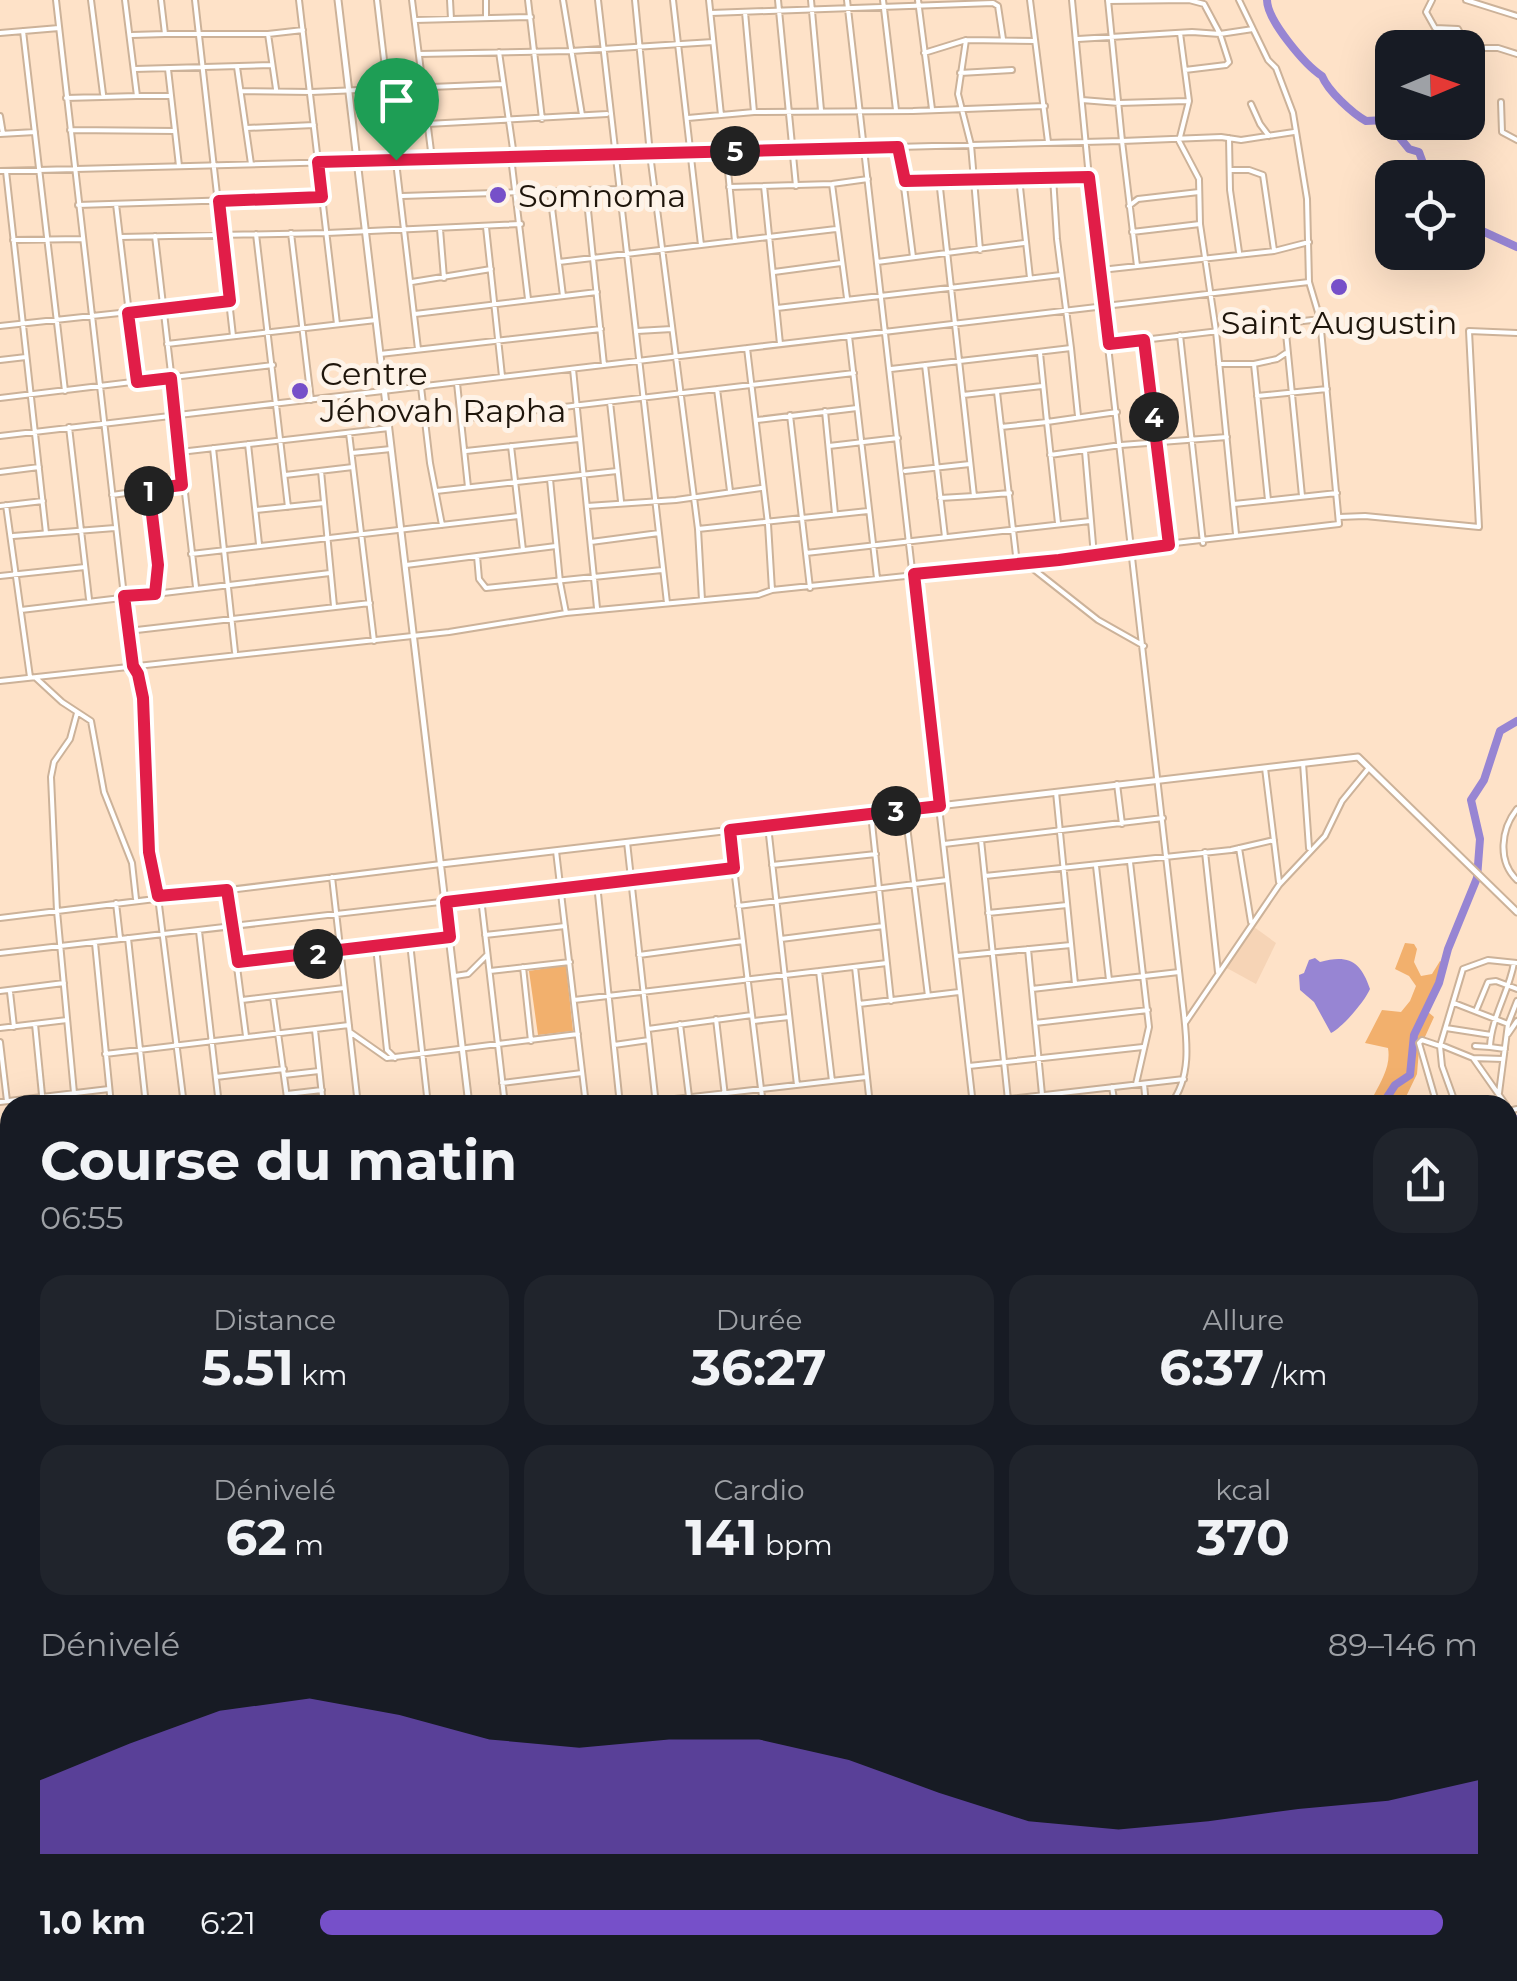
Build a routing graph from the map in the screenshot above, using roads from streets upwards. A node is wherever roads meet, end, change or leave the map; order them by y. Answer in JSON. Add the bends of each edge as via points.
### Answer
{"nodes":[{"id":1,"x":56,"y":0,"type":"edge"},
{"id":2,"x":91,"y":0,"type":"edge"},
{"id":3,"x":126,"y":0,"type":"edge"},
{"id":4,"x":161,"y":0,"type":"edge"},
{"id":5,"x":195,"y":0,"type":"edge"},
{"id":6,"x":299,"y":0,"type":"edge"},
{"id":7,"x":338,"y":0,"type":"edge"},
{"id":8,"x":377,"y":0,"type":"edge"},
{"id":9,"x":412,"y":0,"type":"edge"},
{"id":10,"x":450,"y":0,"type":"edge"},
{"id":11,"x":486,"y":0,"type":"edge"},
{"id":12,"x":528,"y":0,"type":"edge"},
{"id":13,"x":563,"y":0,"type":"edge"},
{"id":14,"x":598,"y":0,"type":"edge"},
{"id":15,"x":635,"y":0,"type":"edge"},
{"id":16,"x":673,"y":0,"type":"edge"},
{"id":17,"x":709,"y":0,"type":"edge"},
{"id":18,"x":778,"y":0,"type":"edge"},
{"id":19,"x":811,"y":0,"type":"edge"},
{"id":20,"x":847,"y":0,"type":"edge"},
{"id":21,"x":884,"y":0,"type":"edge"},
{"id":22,"x":918,"y":0,"type":"edge"},
{"id":23,"x":1030,"y":0,"type":"edge"},
{"id":24,"x":1072,"y":0,"type":"edge"},
{"id":25,"x":1238,"y":0,"type":"edge"},
{"id":26,"x":1432,"y":0,"type":"edge"},
{"id":27,"x":1466,"y":0,"type":"edge"},
{"id":28,"x":1108,"y":1,"type":"edge"},
{"id":29,"x":1203,"y":2,"type":"edge"},
{"id":30,"x":884,"y":7,"type":"junction"},
{"id":31,"x":919,"y":7,"type":"junction"},
{"id":32,"x":848,"y":9,"type":"junction"},
{"id":33,"x":812,"y":10,"type":"junction"},
{"id":34,"x":779,"y":11,"type":"junction"},
{"id":35,"x":745,"y":12,"type":"junction"},
{"id":36,"x":711,"y":13,"type":"junction"},
{"id":37,"x":1517,"y":16,"type":"edge"},
{"id":38,"x":530,"y":17,"type":"junction"},
{"id":39,"x":486,"y":18,"type":"junction"},
{"id":40,"x":451,"y":19,"type":"junction"},
{"id":41,"x":415,"y":20,"type":"junction"},
{"id":42,"x":60,"y":28,"type":"junction"},
{"id":43,"x":1252,"y":29,"type":"junction"},
{"id":44,"x":304,"y":30,"type":"junction"},
{"id":45,"x":23,"y":31,"type":"junction"},
{"id":46,"x":0,"y":32,"type":"edge"},
{"id":47,"x":1180,"y":33,"type":"junction"},
{"id":48,"x":165,"y":34,"type":"junction"},
{"id":49,"x":199,"y":34,"type":"junction"},
{"id":50,"x":268,"y":34,"type":"junction"},
{"id":51,"x":1220,"y":34,"type":"junction"},
{"id":52,"x":132,"y":35,"type":"junction"},
{"id":53,"x":1111,"y":37,"type":"junction"},
{"id":54,"x":1002,"y":39,"type":"junction"},
{"id":55,"x":1077,"y":39,"type":"junction"},
{"id":56,"x":966,"y":40,"type":"junction"},
{"id":57,"x":1035,"y":41,"type":"junction"},
{"id":58,"x":713,"y":42,"type":"junction"},
{"id":59,"x":678,"y":46,"type":"junction"},
{"id":60,"x":603,"y":48,"type":"junction"},
{"id":61,"x":640,"y":48,"type":"junction"},
{"id":62,"x":572,"y":51,"type":"junction"},
{"id":63,"x":499,"y":52,"type":"junction"},
{"id":64,"x":535,"y":52,"type":"junction"},
{"id":65,"x":924,"y":53,"type":"junction"},
{"id":66,"x":419,"y":54,"type":"junction"},
{"id":67,"x":1517,"y":54,"type":"edge"},
{"id":68,"x":272,"y":66,"type":"junction"},
{"id":69,"x":238,"y":67,"type":"junction"},
{"id":70,"x":135,"y":69,"type":"junction"},
{"id":71,"x":168,"y":69,"type":"junction"},
{"id":72,"x":203,"y":69,"type":"junction"},
{"id":73,"x":1012,"y":70,"type":"dead end"},
{"id":74,"x":1184,"y":70,"type":"junction"},
{"id":75,"x":960,"y":72,"type":"junction"},
{"id":76,"x":503,"y":84,"type":"junction"},
{"id":77,"x":423,"y":87,"type":"junction"},
{"id":78,"x":388,"y":88,"type":"junction"},
{"id":79,"x":276,"y":90,"type":"junction"},
{"id":80,"x":348,"y":90,"type":"junction"},
{"id":81,"x":242,"y":91,"type":"junction"},
{"id":82,"x":311,"y":92,"type":"junction"},
{"id":83,"x":104,"y":96,"type":"junction"},
{"id":84,"x":137,"y":96,"type":"junction"},
{"id":85,"x":171,"y":96,"type":"junction"},
{"id":86,"x":66,"y":98,"type":"junction"},
{"id":87,"x":1082,"y":100,"type":"junction"},
{"id":88,"x":1188,"y":100,"type":"junction"},
{"id":89,"x":1501,"y":102,"type":"dead end"},
{"id":90,"x":1120,"y":103,"type":"junction"},
{"id":91,"x":1251,"y":104,"type":"dead end"},
{"id":92,"x":1045,"y":106,"type":"junction"},
{"id":93,"x":964,"y":108,"type":"junction"},
{"id":94,"x":932,"y":109,"type":"junction"},
{"id":95,"x":754,"y":112,"type":"junction"},
{"id":96,"x":791,"y":112,"type":"junction"},
{"id":97,"x":821,"y":112,"type":"junction"},
{"id":98,"x":860,"y":112,"type":"junction"},
{"id":99,"x":896,"y":112,"type":"junction"},
{"id":100,"x":609,"y":114,"type":"junction"},
{"id":101,"x":722,"y":114,"type":"junction"},
{"id":102,"x":582,"y":115,"type":"junction"},
{"id":103,"x":0,"y":116,"type":"edge"},
{"id":104,"x":688,"y":118,"type":"junction"},
{"id":105,"x":542,"y":119,"type":"junction"},
{"id":106,"x":507,"y":120,"type":"junction"},
{"id":107,"x":428,"y":124,"type":"junction"},
{"id":108,"x":314,"y":125,"type":"junction"},
{"id":109,"x":246,"y":128,"type":"junction"},
{"id":110,"x":70,"y":130,"type":"junction"},
{"id":111,"x":175,"y":131,"type":"junction"},
{"id":112,"x":35,"y":132,"type":"junction"},
{"id":113,"x":1295,"y":132,"type":"junction"},
{"id":114,"x":1,"y":134,"type":"edge"},
{"id":115,"x":1269,"y":136,"type":"junction"},
{"id":116,"x":1229,"y":138,"type":"junction"},
{"id":117,"x":1517,"y":140,"type":"edge"},
{"id":118,"x":1122,"y":141,"type":"junction"},
{"id":119,"x":1179,"y":141,"type":"junction"},
{"id":120,"x":1048,"y":142,"type":"junction"},
{"id":121,"x":1085,"y":142,"type":"junction"},
{"id":122,"x":971,"y":145,"type":"junction"},
{"id":123,"x":898,"y":147,"type":"junction"},
{"id":124,"x":864,"y":148,"type":"junction"},
{"id":125,"x":794,"y":150,"type":"junction"},
{"id":126,"x":691,"y":152,"type":"junction"},
{"id":127,"x":726,"y":152,"type":"junction"},
{"id":128,"x":650,"y":154,"type":"junction"},
{"id":129,"x":616,"y":155,"type":"junction"},
{"id":130,"x":513,"y":157,"type":"junction"},
{"id":131,"x":432,"y":159,"type":"junction"},
{"id":132,"x":396,"y":160,"type":"junction"},
{"id":133,"x":318,"y":162,"type":"junction"},
{"id":134,"x":356,"y":162,"type":"junction"},
{"id":135,"x":251,"y":164,"type":"junction"},
{"id":136,"x":215,"y":165,"type":"junction"},
{"id":137,"x":179,"y":166,"type":"junction"},
{"id":138,"x":39,"y":168,"type":"junction"},
{"id":139,"x":74,"y":168,"type":"junction"},
{"id":140,"x":1230,"y":170,"type":"junction"},
{"id":141,"x":3,"y":171,"type":"edge"},
{"id":142,"x":1053,"y":177,"type":"junction"},
{"id":143,"x":1089,"y":177,"type":"junction"},
{"id":144,"x":1019,"y":178,"type":"junction"},
{"id":145,"x":868,"y":179,"type":"junction"},
{"id":146,"x":940,"y":179,"type":"junction"},
{"id":147,"x":974,"y":179,"type":"junction"},
{"id":148,"x":905,"y":181,"type":"junction"},
{"id":149,"x":832,"y":184,"type":"junction"},
{"id":150,"x":764,"y":186,"type":"junction"},
{"id":151,"x":796,"y":186,"type":"junction"},
{"id":152,"x":729,"y":187,"type":"junction"},
{"id":153,"x":586,"y":190,"type":"junction"},
{"id":154,"x":620,"y":190,"type":"junction"},
{"id":155,"x":516,"y":192,"type":"junction"},
{"id":156,"x":550,"y":192,"type":"junction"},
{"id":157,"x":1199,"y":192,"type":"junction"},
{"id":158,"x":402,"y":196,"type":"junction"},
{"id":159,"x":322,"y":197,"type":"junction"},
{"id":160,"x":219,"y":201,"type":"junction"},
{"id":161,"x":116,"y":204,"type":"junction"},
{"id":162,"x":78,"y":205,"type":"junction"},
{"id":163,"x":0,"y":206,"type":"edge"},
{"id":164,"x":10,"y":206,"type":"junction"},
{"id":165,"x":1129,"y":206,"type":"junction"},
{"id":166,"x":520,"y":224,"type":"junction"},
{"id":167,"x":1200,"y":224,"type":"junction"},
{"id":168,"x":486,"y":227,"type":"junction"},
{"id":169,"x":440,"y":228,"type":"junction"},
{"id":170,"x":405,"y":229,"type":"junction"},
{"id":171,"x":836,"y":229,"type":"junction"},
{"id":172,"x":365,"y":232,"type":"junction"},
{"id":173,"x":1132,"y":232,"type":"junction"},
{"id":174,"x":291,"y":233,"type":"junction"},
{"id":175,"x":327,"y":233,"type":"junction"},
{"id":176,"x":223,"y":234,"type":"junction"},
{"id":177,"x":256,"y":234,"type":"junction"},
{"id":178,"x":120,"y":236,"type":"junction"},
{"id":179,"x":155,"y":236,"type":"junction"},
{"id":180,"x":770,"y":237,"type":"junction"},
{"id":181,"x":46,"y":238,"type":"junction"},
{"id":182,"x":82,"y":239,"type":"junction"},
{"id":183,"x":12,"y":240,"type":"junction"},
{"id":184,"x":735,"y":241,"type":"junction"},
{"id":185,"x":1309,"y":242,"type":"junction"},
{"id":186,"x":1024,"y":244,"type":"junction"},
{"id":187,"x":700,"y":245,"type":"junction"},
{"id":188,"x":664,"y":249,"type":"junction"},
{"id":189,"x":980,"y":250,"type":"junction"},
{"id":190,"x":1274,"y":251,"type":"junction"},
{"id":191,"x":946,"y":253,"type":"junction"},
{"id":192,"x":1239,"y":254,"type":"junction"},
{"id":193,"x":628,"y":255,"type":"junction"},
{"id":194,"x":913,"y":257,"type":"junction"},
{"id":195,"x":1205,"y":257,"type":"junction"},
{"id":196,"x":594,"y":259,"type":"junction"},
{"id":197,"x":559,"y":262,"type":"junction"},
{"id":198,"x":878,"y":262,"type":"junction"},
{"id":199,"x":841,"y":263,"type":"junction"},
{"id":200,"x":1137,"y":266,"type":"junction"},
{"id":201,"x":491,"y":269,"type":"junction"},
{"id":202,"x":1100,"y":270,"type":"junction"},
{"id":203,"x":774,"y":272,"type":"junction"},
{"id":204,"x":1062,"y":275,"type":"junction"},
{"id":205,"x":444,"y":278,"type":"junction"},
{"id":206,"x":1030,"y":278,"type":"junction"},
{"id":207,"x":412,"y":282,"type":"junction"},
{"id":208,"x":1309,"y":282,"type":"junction"},
{"id":209,"x":950,"y":287,"type":"junction"},
{"id":210,"x":598,"y":292,"type":"junction"},
{"id":211,"x":1210,"y":295,"type":"junction"},
{"id":212,"x":562,"y":296,"type":"junction"},
{"id":213,"x":881,"y":296,"type":"junction"},
{"id":214,"x":528,"y":299,"type":"junction"},
{"id":215,"x":847,"y":299,"type":"junction"},
{"id":216,"x":230,"y":301,"type":"junction"},
{"id":217,"x":495,"y":304,"type":"junction"},
{"id":218,"x":162,"y":308,"type":"junction"},
{"id":219,"x":778,"y":308,"type":"junction"},
{"id":220,"x":1105,"y":308,"type":"junction"},
{"id":221,"x":1069,"y":312,"type":"junction"},
{"id":222,"x":128,"y":313,"type":"junction"},
{"id":223,"x":415,"y":314,"type":"junction"},
{"id":224,"x":93,"y":317,"type":"junction"},
{"id":225,"x":1320,"y":318,"type":"junction"},
{"id":226,"x":376,"y":320,"type":"junction"},
{"id":227,"x":57,"y":321,"type":"junction"},
{"id":228,"x":1285,"y":323,"type":"junction"},
{"id":229,"x":337,"y":324,"type":"junction"},
{"id":230,"x":955,"y":324,"type":"junction"},
{"id":231,"x":23,"y":325,"type":"junction"},
{"id":232,"x":0,"y":326,"type":"edge"},
{"id":233,"x":302,"y":328,"type":"junction"},
{"id":234,"x":674,"y":328,"type":"junction"},
{"id":235,"x":601,"y":329,"type":"junction"},
{"id":236,"x":637,"y":331,"type":"junction"},
{"id":237,"x":1216,"y":331,"type":"junction"},
{"id":238,"x":269,"y":332,"type":"junction"},
{"id":239,"x":886,"y":332,"type":"junction"},
{"id":240,"x":1515,"y":333,"type":"edge"},
{"id":241,"x":1180,"y":335,"type":"junction"},
{"id":242,"x":234,"y":336,"type":"junction"},
{"id":243,"x":848,"y":336,"type":"junction"},
{"id":244,"x":499,"y":339,"type":"junction"},
{"id":245,"x":1144,"y":340,"type":"junction"},
{"id":246,"x":167,"y":344,"type":"junction"},
{"id":247,"x":780,"y":344,"type":"junction"},
{"id":248,"x":1109,"y":344,"type":"junction"},
{"id":249,"x":747,"y":348,"type":"junction"},
{"id":250,"x":1071,"y":348,"type":"junction"},
{"id":251,"x":418,"y":349,"type":"junction"},
{"id":252,"x":1040,"y":352,"type":"junction"},
{"id":253,"x":1287,"y":352,"type":"junction"},
{"id":254,"x":380,"y":354,"type":"junction"},
{"id":255,"x":677,"y":356,"type":"junction"},
{"id":256,"x":26,"y":357,"type":"junction"},
{"id":257,"x":0,"y":360,"type":"edge"},
{"id":258,"x":640,"y":361,"type":"junction"},
{"id":259,"x":959,"y":361,"type":"junction"},
{"id":260,"x":1220,"y":364,"type":"junction"},
{"id":261,"x":1254,"y":364,"type":"junction"},
{"id":262,"x":604,"y":365,"type":"junction"},
{"id":263,"x":925,"y":365,"type":"junction"},
{"id":264,"x":273,"y":366,"type":"junction"},
{"id":265,"x":573,"y":369,"type":"junction"},
{"id":266,"x":890,"y":369,"type":"junction"},
{"id":267,"x":854,"y":374,"type":"junction"},
{"id":268,"x":502,"y":376,"type":"junction"},
{"id":269,"x":171,"y":378,"type":"junction"},
{"id":270,"x":137,"y":382,"type":"junction"},
{"id":271,"x":457,"y":383,"type":"junction"},
{"id":272,"x":100,"y":386,"type":"junction"},
{"id":273,"x":752,"y":386,"type":"junction"},
{"id":274,"x":1042,"y":386,"type":"junction"},
{"id":275,"x":422,"y":387,"type":"junction"},
{"id":276,"x":1327,"y":389,"type":"junction"},
{"id":277,"x":64,"y":390,"type":"junction"},
{"id":278,"x":384,"y":390,"type":"junction"},
{"id":279,"x":717,"y":390,"type":"junction"},
{"id":280,"x":997,"y":392,"type":"junction"},
{"id":281,"x":1290,"y":392,"type":"junction"},
{"id":282,"x":681,"y":393,"type":"junction"},
{"id":283,"x":31,"y":395,"type":"junction"},
{"id":284,"x":962,"y":395,"type":"junction"},
{"id":285,"x":1257,"y":396,"type":"junction"},
{"id":286,"x":0,"y":398,"type":"edge"},
{"id":287,"x":642,"y":398,"type":"junction"},
{"id":288,"x":311,"y":400,"type":"junction"},
{"id":289,"x":610,"y":402,"type":"junction"},
{"id":290,"x":278,"y":403,"type":"junction"},
{"id":291,"x":576,"y":406,"type":"junction"},
{"id":292,"x":858,"y":408,"type":"junction"},
{"id":293,"x":825,"y":412,"type":"junction"},
{"id":294,"x":1117,"y":412,"type":"junction"},
{"id":295,"x":174,"y":414,"type":"junction"},
{"id":296,"x":790,"y":415,"type":"junction"},
{"id":297,"x":1078,"y":416,"type":"junction"},
{"id":298,"x":461,"y":419,"type":"junction"},
{"id":299,"x":758,"y":420,"type":"junction"},
{"id":300,"x":1047,"y":422,"type":"junction"},
{"id":301,"x":105,"y":423,"type":"junction"},
{"id":302,"x":69,"y":427,"type":"junction"},
{"id":303,"x":1001,"y":427,"type":"junction"},
{"id":304,"x":389,"y":428,"type":"junction"},
{"id":305,"x":35,"y":432,"type":"junction"},
{"id":306,"x":350,"y":432,"type":"junction"},
{"id":307,"x":0,"y":436,"type":"edge"},
{"id":308,"x":1227,"y":437,"type":"junction"},
{"id":309,"x":898,"y":438,"type":"junction"},
{"id":310,"x":579,"y":439,"type":"junction"},
{"id":311,"x":282,"y":440,"type":"junction"},
{"id":312,"x":1192,"y":440,"type":"junction"},
{"id":313,"x":1157,"y":442,"type":"junction"},
{"id":314,"x":862,"y":443,"type":"junction"},
{"id":315,"x":248,"y":444,"type":"junction"},
{"id":316,"x":1121,"y":445,"type":"junction"},
{"id":317,"x":512,"y":446,"type":"junction"},
{"id":318,"x":829,"y":446,"type":"junction"},
{"id":319,"x":213,"y":448,"type":"junction"},
{"id":320,"x":391,"y":448,"type":"junction"},
{"id":321,"x":466,"y":450,"type":"junction"},
{"id":322,"x":1085,"y":451,"type":"junction"},
{"id":323,"x":178,"y":452,"type":"junction"},
{"id":324,"x":352,"y":453,"type":"junction"},
{"id":325,"x":1050,"y":456,"type":"junction"},
{"id":326,"x":970,"y":464,"type":"junction"},
{"id":327,"x":39,"y":467,"type":"junction"},
{"id":328,"x":354,"y":467,"type":"junction"},
{"id":329,"x":936,"y":467,"type":"junction"},
{"id":330,"x":320,"y":471,"type":"junction"},
{"id":331,"x":617,"y":471,"type":"junction"},
{"id":332,"x":903,"y":471,"type":"junction"},
{"id":333,"x":0,"y":472,"type":"edge"},
{"id":334,"x":584,"y":474,"type":"junction"},
{"id":335,"x":285,"y":475,"type":"junction"},
{"id":336,"x":550,"y":478,"type":"junction"},
{"id":337,"x":515,"y":482,"type":"junction"},
{"id":338,"x":182,"y":485,"type":"junction"},
{"id":339,"x":468,"y":487,"type":"junction"},
{"id":340,"x":764,"y":488,"type":"junction"},
{"id":341,"x":149,"y":489,"type":"junction"},
{"id":342,"x":436,"y":491,"type":"junction"},
{"id":343,"x":730,"y":492,"type":"junction"},
{"id":344,"x":1010,"y":493,"type":"junction"},
{"id":345,"x":1336,"y":493,"type":"junction"},
{"id":346,"x":112,"y":495,"type":"junction"},
{"id":347,"x":694,"y":496,"type":"junction"},
{"id":348,"x":974,"y":496,"type":"junction"},
{"id":349,"x":1302,"y":496,"type":"junction"},
{"id":350,"x":940,"y":498,"type":"junction"},
{"id":351,"x":654,"y":500,"type":"junction"},
{"id":352,"x":1268,"y":500,"type":"junction"},
{"id":353,"x":42,"y":501,"type":"junction"},
{"id":354,"x":621,"y":502,"type":"junction"},
{"id":355,"x":324,"y":504,"type":"junction"},
{"id":356,"x":1234,"y":504,"type":"junction"},
{"id":357,"x":3,"y":506,"type":"edge"},
{"id":358,"x":288,"y":506,"type":"junction"},
{"id":359,"x":587,"y":506,"type":"junction"},
{"id":360,"x":256,"y":510,"type":"junction"},
{"id":361,"x":869,"y":510,"type":"junction"},
{"id":362,"x":835,"y":514,"type":"junction"},
{"id":363,"x":518,"y":516,"type":"junction"},
{"id":364,"x":1339,"y":517,"type":"junction"},
{"id":365,"x":802,"y":518,"type":"junction"},
{"id":366,"x":1090,"y":521,"type":"junction"},
{"id":367,"x":1058,"y":523,"type":"junction"},
{"id":368,"x":768,"y":524,"type":"junction"},
{"id":369,"x":442,"y":526,"type":"junction"},
{"id":370,"x":115,"y":528,"type":"junction"},
{"id":371,"x":1015,"y":529,"type":"junction"},
{"id":372,"x":83,"y":530,"type":"junction"},
{"id":373,"x":698,"y":530,"type":"junction"},
{"id":374,"x":401,"y":531,"type":"junction"},
{"id":375,"x":46,"y":533,"type":"junction"},
{"id":376,"x":659,"y":534,"type":"junction"},
{"id":377,"x":363,"y":535,"type":"junction"},
{"id":378,"x":12,"y":536,"type":"junction"},
{"id":379,"x":1236,"y":536,"type":"junction"},
{"id":380,"x":944,"y":537,"type":"junction"},
{"id":381,"x":328,"y":539,"type":"junction"},
{"id":382,"x":592,"y":542,"type":"junction"},
{"id":383,"x":910,"y":542,"type":"junction"},
{"id":384,"x":1203,"y":542,"type":"junction"},
{"id":385,"x":873,"y":545,"type":"junction"},
{"id":386,"x":1169,"y":545,"type":"junction"},
{"id":387,"x":259,"y":546,"type":"junction"},
{"id":388,"x":556,"y":546,"type":"junction"},
{"id":389,"x":1132,"y":548,"type":"junction"},
{"id":390,"x":224,"y":550,"type":"junction"},
{"id":391,"x":523,"y":550,"type":"junction"},
{"id":392,"x":806,"y":553,"type":"junction"},
{"id":393,"x":191,"y":554,"type":"junction"},
{"id":394,"x":477,"y":556,"type":"junction"},
{"id":395,"x":1094,"y":556,"type":"junction"},
{"id":396,"x":1017,"y":564,"type":"junction"},
{"id":397,"x":1027,"y":564,"type":"junction"},
{"id":398,"x":406,"y":565,"type":"junction"},
{"id":399,"x":86,"y":567,"type":"junction"},
{"id":400,"x":662,"y":570,"type":"junction"},
{"id":401,"x":330,"y":573,"type":"junction"},
{"id":402,"x":18,"y":574,"type":"junction"},
{"id":403,"x":914,"y":574,"type":"junction"},
{"id":404,"x":0,"y":576,"type":"edge"},
{"id":405,"x":595,"y":576,"type":"junction"},
{"id":406,"x":877,"y":578,"type":"junction"},
{"id":407,"x":560,"y":582,"type":"junction"},
{"id":408,"x":228,"y":583,"type":"junction"},
{"id":409,"x":196,"y":587,"type":"junction"},
{"id":410,"x":810,"y":588,"type":"junction"},
{"id":411,"x":772,"y":590,"type":"junction"},
{"id":412,"x":155,"y":594,"type":"junction"},
{"id":413,"x":124,"y":596,"type":"junction"},
{"id":414,"x":89,"y":599,"type":"junction"},
{"id":415,"x":702,"y":600,"type":"junction"},
{"id":416,"x":370,"y":603,"type":"junction"},
{"id":417,"x":666,"y":604,"type":"junction"},
{"id":418,"x":334,"y":606,"type":"junction"},
{"id":419,"x":21,"y":610,"type":"junction"},
{"id":420,"x":598,"y":610,"type":"junction"},
{"id":421,"x":566,"y":612,"type":"junction"},
{"id":422,"x":232,"y":618,"type":"junction"},
{"id":423,"x":128,"y":631,"type":"junction"},
{"id":424,"x":413,"y":636,"type":"junction"},
{"id":425,"x":374,"y":640,"type":"junction"},
{"id":426,"x":1144,"y":646,"type":"junction"},
{"id":427,"x":236,"y":654,"type":"junction"},
{"id":428,"x":133,"y":666,"type":"junction"},
{"id":429,"x":33,"y":677,"type":"junction"},
{"id":430,"x":0,"y":680,"type":"edge"},
{"id":431,"x":77,"y":712,"type":"junction"},
{"id":432,"x":1303,"y":763,"type":"junction"},
{"id":433,"x":1370,"y":767,"type":"junction"},
{"id":434,"x":1265,"y":768,"type":"junction"},
{"id":435,"x":1160,"y":779,"type":"junction"},
{"id":436,"x":1117,"y":784,"type":"junction"},
{"id":437,"x":1056,"y":792,"type":"junction"},
{"id":438,"x":940,"y":806,"type":"junction"},
{"id":439,"x":1517,"y":808,"type":"edge"},
{"id":440,"x":905,"y":810,"type":"junction"},
{"id":441,"x":871,"y":814,"type":"junction"},
{"id":442,"x":1163,"y":818,"type":"junction"},
{"id":443,"x":1122,"y":824,"type":"junction"},
{"id":444,"x":768,"y":826,"type":"junction"},
{"id":445,"x":730,"y":830,"type":"junction"},
{"id":446,"x":1060,"y":831,"type":"junction"},
{"id":447,"x":981,"y":840,"type":"junction"},
{"id":448,"x":1274,"y":840,"type":"junction"},
{"id":449,"x":626,"y":842,"type":"junction"},
{"id":450,"x":944,"y":844,"type":"junction"},
{"id":451,"x":1239,"y":848,"type":"junction"},
{"id":452,"x":1309,"y":850,"type":"junction"},
{"id":453,"x":556,"y":851,"type":"junction"},
{"id":454,"x":1205,"y":852,"type":"junction"},
{"id":455,"x":876,"y":854,"type":"junction"},
{"id":456,"x":1167,"y":857,"type":"junction"},
{"id":457,"x":1130,"y":861,"type":"junction"},
{"id":458,"x":441,"y":864,"type":"junction"},
{"id":459,"x":772,"y":864,"type":"junction"},
{"id":460,"x":1096,"y":864,"type":"junction"},
{"id":461,"x":734,"y":868,"type":"junction"},
{"id":462,"x":1064,"y":868,"type":"junction"},
{"id":463,"x":985,"y":876,"type":"junction"},
{"id":464,"x":332,"y":877,"type":"junction"},
{"id":465,"x":631,"y":880,"type":"junction"},
{"id":466,"x":948,"y":880,"type":"junction"},
{"id":467,"x":1517,"y":880,"type":"edge"},
{"id":468,"x":596,"y":884,"type":"junction"},
{"id":469,"x":914,"y":884,"type":"junction"},
{"id":470,"x":1279,"y":885,"type":"junction"},
{"id":471,"x":561,"y":887,"type":"junction"},
{"id":472,"x":879,"y":888,"type":"junction"},
{"id":473,"x":227,"y":890,"type":"junction"},
{"id":474,"x":158,"y":896,"type":"junction"},
{"id":475,"x":481,"y":898,"type":"junction"},
{"id":476,"x":136,"y":899,"type":"junction"},
{"id":477,"x":776,"y":901,"type":"junction"},
{"id":478,"x":116,"y":902,"type":"junction"},
{"id":479,"x":446,"y":902,"type":"junction"},
{"id":480,"x":1067,"y":904,"type":"junction"},
{"id":481,"x":738,"y":906,"type":"junction"},
{"id":482,"x":58,"y":911,"type":"junction"},
{"id":483,"x":1517,"y":912,"type":"edge"},
{"id":484,"x":988,"y":913,"type":"junction"},
{"id":485,"x":337,"y":914,"type":"junction"},
{"id":486,"x":0,"y":918,"type":"edge"},
{"id":487,"x":1252,"y":924,"type":"junction"},
{"id":488,"x":233,"y":925,"type":"junction"},
{"id":489,"x":565,"y":926,"type":"junction"},
{"id":490,"x":883,"y":926,"type":"junction"},
{"id":491,"x":199,"y":930,"type":"junction"},
{"id":492,"x":163,"y":933,"type":"junction"},
{"id":493,"x":485,"y":934,"type":"junction"},
{"id":494,"x":450,"y":937,"type":"junction"},
{"id":495,"x":120,"y":938,"type":"junction"},
{"id":496,"x":128,"y":938,"type":"junction"},
{"id":497,"x":781,"y":939,"type":"junction"},
{"id":498,"x":743,"y":941,"type":"junction"},
{"id":499,"x":95,"y":943,"type":"junction"},
{"id":500,"x":410,"y":943,"type":"junction"},
{"id":501,"x":1071,"y":944,"type":"junction"},
{"id":502,"x":61,"y":947,"type":"junction"},
{"id":503,"x":376,"y":947,"type":"junction"},
{"id":504,"x":1028,"y":949,"type":"junction"},
{"id":505,"x":340,"y":952,"type":"junction"},
{"id":506,"x":992,"y":952,"type":"junction"},
{"id":507,"x":0,"y":953,"type":"edge"},
{"id":508,"x":488,"y":955,"type":"junction"},
{"id":509,"x":640,"y":955,"type":"junction"},
{"id":510,"x":956,"y":956,"type":"junction"},
{"id":511,"x":238,"y":962,"type":"junction"},
{"id":512,"x":570,"y":962,"type":"junction"},
{"id":513,"x":887,"y":963,"type":"junction"},
{"id":514,"x":1516,"y":963,"type":"edge"},
{"id":515,"x":524,"y":967,"type":"junction"},
{"id":516,"x":855,"y":967,"type":"junction"},
{"id":517,"x":489,"y":970,"type":"junction"},
{"id":518,"x":819,"y":971,"type":"junction"},
{"id":519,"x":1179,"y":972,"type":"junction"},
{"id":520,"x":1218,"y":972,"type":"junction"},
{"id":521,"x":784,"y":975,"type":"junction"},
{"id":522,"x":454,"y":976,"type":"junction"},
{"id":523,"x":1144,"y":976,"type":"junction"},
{"id":524,"x":749,"y":979,"type":"junction"},
{"id":525,"x":1109,"y":980,"type":"junction"},
{"id":526,"x":64,"y":983,"type":"junction"},
{"id":527,"x":1075,"y":984,"type":"junction"},
{"id":528,"x":1510,"y":986,"type":"junction"},
{"id":529,"x":344,"y":988,"type":"junction"},
{"id":530,"x":1032,"y":989,"type":"junction"},
{"id":531,"x":10,"y":990,"type":"junction"},
{"id":532,"x":644,"y":990,"type":"junction"},
{"id":533,"x":1517,"y":990,"type":"edge"},
{"id":534,"x":0,"y":991,"type":"edge"},
{"id":535,"x":960,"y":992,"type":"junction"},
{"id":536,"x":609,"y":995,"type":"junction"},
{"id":537,"x":273,"y":996,"type":"junction"},
{"id":538,"x":928,"y":996,"type":"junction"},
{"id":539,"x":242,"y":1000,"type":"junction"},
{"id":540,"x":574,"y":1000,"type":"junction"},
{"id":541,"x":891,"y":1001,"type":"junction"},
{"id":542,"x":1517,"y":1001,"type":"edge"},
{"id":543,"x":1454,"y":1003,"type":"junction"},
{"id":544,"x":859,"y":1004,"type":"junction"},
{"id":545,"x":1148,"y":1010,"type":"junction"},
{"id":546,"x":1476,"y":1012,"type":"junction"},
{"id":547,"x":789,"y":1017,"type":"junction"},
{"id":548,"x":753,"y":1018,"type":"junction"},
{"id":549,"x":67,"y":1020,"type":"junction"},
{"id":550,"x":716,"y":1020,"type":"junction"},
{"id":551,"x":1496,"y":1020,"type":"junction"},
{"id":552,"x":1517,"y":1021,"type":"edge"},
{"id":553,"x":1036,"y":1023,"type":"junction"},
{"id":554,"x":1185,"y":1023,"type":"junction"},
{"id":555,"x":34,"y":1024,"type":"junction"},
{"id":556,"x":349,"y":1024,"type":"junction"},
{"id":557,"x":680,"y":1024,"type":"junction"},
{"id":558,"x":1508,"y":1024,"type":"junction"},
{"id":559,"x":14,"y":1027,"type":"junction"},
{"id":560,"x":0,"y":1028,"type":"edge"},
{"id":561,"x":1446,"y":1028,"type":"junction"},
{"id":562,"x":314,"y":1029,"type":"junction"},
{"id":563,"x":648,"y":1029,"type":"junction"},
{"id":564,"x":350,"y":1032,"type":"junction"},
{"id":565,"x":280,"y":1033,"type":"junction"},
{"id":566,"x":578,"y":1034,"type":"junction"},
{"id":567,"x":1491,"y":1035,"type":"junction"},
{"id":568,"x":246,"y":1036,"type":"junction"},
{"id":569,"x":1508,"y":1037,"type":"junction"},
{"id":570,"x":649,"y":1040,"type":"junction"},
{"id":571,"x":212,"y":1041,"type":"junction"},
{"id":572,"x":531,"y":1041,"type":"junction"},
{"id":573,"x":0,"y":1042,"type":"edge"},
{"id":574,"x":1514,"y":1042,"type":"dead end"},
{"id":575,"x":175,"y":1044,"type":"junction"},
{"id":576,"x":499,"y":1045,"type":"junction"},
{"id":577,"x":614,"y":1045,"type":"junction"},
{"id":578,"x":1145,"y":1046,"type":"junction"},
{"id":579,"x":1440,"y":1046,"type":"junction"},
{"id":580,"x":1475,"y":1046,"type":"dead end"},
{"id":581,"x":1490,"y":1047,"type":"junction"},
{"id":582,"x":462,"y":1049,"type":"junction"},
{"id":583,"x":1504,"y":1049,"type":"junction"},
{"id":584,"x":140,"y":1050,"type":"junction"},
{"id":585,"x":105,"y":1054,"type":"junction"},
{"id":586,"x":422,"y":1054,"type":"junction"},
{"id":587,"x":395,"y":1058,"type":"junction"},
{"id":588,"x":1040,"y":1058,"type":"junction"},
{"id":589,"x":1473,"y":1058,"type":"junction"},
{"id":590,"x":1503,"y":1060,"type":"junction"},
{"id":591,"x":1004,"y":1063,"type":"junction"},
{"id":592,"x":1,"y":1065,"type":"edge"},
{"id":593,"x":969,"y":1066,"type":"junction"},
{"id":594,"x":320,"y":1071,"type":"junction"},
{"id":595,"x":284,"y":1072,"type":"junction"},
{"id":596,"x":583,"y":1073,"type":"junction"},
{"id":597,"x":866,"y":1076,"type":"junction"},
{"id":598,"x":216,"y":1077,"type":"junction"},
{"id":599,"x":1184,"y":1079,"type":"junction"},
{"id":600,"x":832,"y":1080,"type":"junction"},
{"id":601,"x":502,"y":1083,"type":"junction"},
{"id":602,"x":797,"y":1084,"type":"junction"},
{"id":603,"x":1136,"y":1084,"type":"junction"},
{"id":604,"x":1144,"y":1084,"type":"junction"},
{"id":605,"x":1112,"y":1087,"type":"junction"},
{"id":606,"x":109,"y":1089,"type":"junction"},
{"id":607,"x":761,"y":1089,"type":"junction"},
{"id":608,"x":322,"y":1090,"type":"junction"},
{"id":609,"x":74,"y":1093,"type":"junction"},
{"id":610,"x":725,"y":1093,"type":"junction"},
{"id":611,"x":1499,"y":1093,"type":"joint"},
{"id":612,"x":286,"y":1094,"type":"joint"},
{"id":613,"x":6,"y":1095,"type":"edge"},
{"id":614,"x":42,"y":1095,"type":"edge"},
{"id":615,"x":58,"y":1095,"type":"edge"},
{"id":616,"x":110,"y":1095,"type":"edge"},
{"id":617,"x":145,"y":1095,"type":"edge"},
{"id":618,"x":183,"y":1095,"type":"edge"},
{"id":619,"x":218,"y":1095,"type":"edge"},
{"id":620,"x":323,"y":1095,"type":"edge"},
{"id":621,"x":357,"y":1095,"type":"edge"},
{"id":622,"x":427,"y":1095,"type":"edge"},
{"id":623,"x":469,"y":1095,"type":"edge"},
{"id":624,"x":504,"y":1095,"type":"edge"},
{"id":625,"x":585,"y":1095,"type":"edge"},
{"id":626,"x":620,"y":1095,"type":"edge"},
{"id":627,"x":655,"y":1095,"type":"edge"},
{"id":628,"x":689,"y":1095,"type":"edge"},
{"id":629,"x":707,"y":1095,"type":"edge"},
{"id":630,"x":762,"y":1095,"type":"edge"},
{"id":631,"x":869,"y":1095,"type":"edge"},
{"id":632,"x":972,"y":1095,"type":"edge"},
{"id":633,"x":1007,"y":1095,"type":"edge"},
{"id":634,"x":1042,"y":1095,"type":"joint"},
{"id":635,"x":1113,"y":1095,"type":"edge"},
{"id":636,"x":1145,"y":1095,"type":"edge"},
{"id":637,"x":1178,"y":1095,"type":"edge"},
{"id":638,"x":1434,"y":1095,"type":"edge"},
{"id":639,"x":1453,"y":1095,"type":"edge"}],
"edges":[{"from":1,"to":42,"type":"street"},
{"from":2,"to":83,"type":"street"},
{"from":3,"to":52,"type":"street"},
{"from":4,"to":48,"type":"street"},
{"from":5,"to":49,"type":"street"},
{"from":6,"to":44,"type":"street"},
{"from":7,"to":80,"type":"street"},
{"from":8,"to":78,"type":"street"},
{"from":9,"to":41,"type":"street"},
{"from":10,"to":40,"type":"street"},
{"from":11,"to":39,"type":"street"},
{"from":12,"to":38,"type":"street"},
{"from":13,"to":62,"type":"street"},
{"from":14,"to":60,"type":"street"},
{"from":15,"to":61,"type":"street"},
{"from":16,"to":59,"type":"street"},
{"from":17,"to":36,"type":"street"},
{"from":18,"to":34,"type":"street"},
{"from":19,"to":33,"type":"street"},
{"from":20,"to":32,"type":"street"},
{"from":21,"to":30,"type":"street"},
{"from":22,"to":31,"type":"street"},
{"from":23,"to":57,"type":"street"},
{"from":24,"to":55,"type":"street"},
{"from":25,"to":43,"type":"street"},
{"from":26,"to":67,"type":"street","via":[[1426,12],[1435,28],[1458,29],[1468,48]]},
{"from":27,"to":37,"type":"street"},
{"from":28,"to":29,"type":"street"},
{"from":28,"to":53,"type":"street"},
{"from":29,"to":51,"type":"street"},
{"from":30,"to":31,"type":"street"},
{"from":30,"to":32,"type":"street"},
{"from":30,"to":99,"type":"street"},
{"from":31,"to":54,"type":"street","via":[[996,4]]},
{"from":31,"to":65,"type":"street"},
{"from":32,"to":33,"type":"street"},
{"from":32,"to":98,"type":"street"},
{"from":33,"to":34,"type":"street"},
{"from":33,"to":97,"type":"street"},
{"from":34,"to":35,"type":"street"},
{"from":34,"to":96,"type":"street"},
{"from":35,"to":36,"type":"street"},
{"from":35,"to":95,"type":"street"},
{"from":36,"to":58,"type":"street"},
{"from":38,"to":39,"type":"street"},
{"from":38,"to":64,"type":"street"},
{"from":39,"to":40,"type":"street"},
{"from":40,"to":41,"type":"street"},
{"from":41,"to":66,"type":"street"},
{"from":42,"to":45,"type":"street"},
{"from":42,"to":86,"type":"street"},
{"from":43,"to":51,"type":"street"},
{"from":43,"to":113,"type":"street","via":[[1290,97]]},
{"from":44,"to":50,"type":"street"},
{"from":44,"to":82,"type":"street"},
{"from":45,"to":46,"type":"street"},
{"from":45,"to":112,"type":"street"},
{"from":47,"to":51,"type":"street"},
{"from":47,"to":53,"type":"street"},
{"from":47,"to":74,"type":"street"},
{"from":48,"to":49,"type":"street"},
{"from":48,"to":52,"type":"street"},
{"from":49,"to":50,"type":"street"},
{"from":49,"to":72,"type":"street"},
{"from":50,"to":68,"type":"street"},
{"from":51,"to":74,"type":"street","via":[[1228,64]]},
{"from":52,"to":70,"type":"street"},
{"from":53,"to":55,"type":"street"},
{"from":53,"to":90,"type":"street"},
{"from":54,"to":56,"type":"street"},
{"from":54,"to":57,"type":"street"},
{"from":55,"to":87,"type":"street"},
{"from":56,"to":65,"type":"street"},
{"from":56,"to":75,"type":"street"},
{"from":57,"to":92,"type":"street"},
{"from":58,"to":59,"type":"street"},
{"from":58,"to":101,"type":"street"},
{"from":59,"to":61,"type":"street"},
{"from":59,"to":104,"type":"street"},
{"from":60,"to":61,"type":"street"},
{"from":60,"to":62,"type":"street"},
{"from":60,"to":100,"type":"street"},
{"from":61,"to":128,"type":"street"},
{"from":62,"to":64,"type":"street"},
{"from":62,"to":102,"type":"street"},
{"from":63,"to":64,"type":"street"},
{"from":63,"to":66,"type":"street"},
{"from":63,"to":76,"type":"street"},
{"from":64,"to":105,"type":"street"},
{"from":65,"to":94,"type":"street"},
{"from":66,"to":77,"type":"street"},
{"from":68,"to":69,"type":"street"},
{"from":68,"to":79,"type":"street"},
{"from":69,"to":72,"type":"street"},
{"from":69,"to":81,"type":"street"},
{"from":70,"to":71,"type":"street"},
{"from":70,"to":84,"type":"street"},
{"from":71,"to":72,"type":"street"},
{"from":71,"to":85,"type":"street"},
{"from":72,"to":136,"type":"street"},
{"from":73,"to":75,"type":"street"},
{"from":74,"to":88,"type":"street"},
{"from":75,"to":93,"type":"street"},
{"from":76,"to":77,"type":"street"},
{"from":76,"to":106,"type":"street"},
{"from":77,"to":78,"type":"street"},
{"from":77,"to":107,"type":"street"},
{"from":78,"to":80,"type":"street"},
{"from":78,"to":132,"type":"street"},
{"from":79,"to":81,"type":"street"},
{"from":79,"to":82,"type":"street"},
{"from":80,"to":82,"type":"street"},
{"from":80,"to":134,"type":"street"},
{"from":81,"to":109,"type":"street"},
{"from":82,"to":108,"type":"street"},
{"from":83,"to":84,"type":"street"},
{"from":83,"to":86,"type":"street"},
{"from":84,"to":85,"type":"street"},
{"from":85,"to":111,"type":"street"},
{"from":86,"to":110,"type":"street"},
{"from":87,"to":90,"type":"street"},
{"from":87,"to":121,"type":"street"},
{"from":88,"to":90,"type":"street"},
{"from":88,"to":119,"type":"street"},
{"from":89,"to":117,"type":"street","via":[[1502,132]]},
{"from":90,"to":118,"type":"street"},
{"from":91,"to":115,"type":"street"},
{"from":92,"to":93,"type":"street"},
{"from":92,"to":120,"type":"street"},
{"from":93,"to":94,"type":"street"},
{"from":93,"to":122,"type":"street"},
{"from":94,"to":99,"type":"street"},
{"from":95,"to":96,"type":"street"},
{"from":95,"to":101,"type":"street"},
{"from":96,"to":97,"type":"street"},
{"from":96,"to":125,"type":"street"},
{"from":97,"to":98,"type":"street"},
{"from":98,"to":99,"type":"street"},
{"from":98,"to":124,"type":"street"},
{"from":100,"to":102,"type":"street"},
{"from":100,"to":129,"type":"street"},
{"from":101,"to":104,"type":"street"},
{"from":102,"to":105,"type":"street"},
{"from":103,"to":114,"type":"street"},
{"from":104,"to":126,"type":"street"},
{"from":105,"to":106,"type":"street"},
{"from":106,"to":107,"type":"street"},
{"from":106,"to":130,"type":"street"},
{"from":107,"to":131,"type":"street"},
{"from":108,"to":109,"type":"street"},
{"from":108,"to":133,"type":"street"},
{"from":109,"to":135,"type":"street"},
{"from":110,"to":111,"type":"street"},
{"from":110,"to":139,"type":"street"},
{"from":111,"to":137,"type":"street"},
{"from":112,"to":114,"type":"street"},
{"from":112,"to":138,"type":"street"},
{"from":113,"to":115,"type":"street"},
{"from":113,"to":185,"type":"street"},
{"from":115,"to":116,"type":"street"},
{"from":116,"to":119,"type":"street"},
{"from":116,"to":140,"type":"street"},
{"from":118,"to":119,"type":"street"},
{"from":118,"to":121,"type":"street"},
{"from":118,"to":165,"type":"street"},
{"from":119,"to":157,"type":"street","via":[[1198,175]]},
{"from":120,"to":121,"type":"street"},
{"from":120,"to":122,"type":"street"},
{"from":121,"to":143,"type":"street"},
{"from":122,"to":123,"type":"street"},
{"from":122,"to":147,"type":"street"},
{"from":123,"to":124,"type":"street"},
{"from":123,"to":148,"type":"street"},
{"from":124,"to":125,"type":"street"},
{"from":124,"to":145,"type":"street"},
{"from":125,"to":127,"type":"street"},
{"from":125,"to":151,"type":"street"},
{"from":126,"to":127,"type":"street"},
{"from":126,"to":128,"type":"street"},
{"from":126,"to":187,"type":"street"},
{"from":127,"to":152,"type":"street"},
{"from":128,"to":129,"type":"street"},
{"from":128,"to":188,"type":"street"},
{"from":129,"to":130,"type":"street"},
{"from":129,"to":154,"type":"street"},
{"from":130,"to":131,"type":"street"},
{"from":130,"to":155,"type":"street"},
{"from":131,"to":132,"type":"street"},
{"from":132,"to":134,"type":"street"},
{"from":132,"to":158,"type":"street"},
{"from":133,"to":134,"type":"street"},
{"from":133,"to":135,"type":"street"},
{"from":133,"to":159,"type":"street"},
{"from":134,"to":172,"type":"street"},
{"from":135,"to":136,"type":"street"},
{"from":136,"to":137,"type":"street"},
{"from":136,"to":160,"type":"street"},
{"from":137,"to":139,"type":"street"},
{"from":138,"to":139,"type":"street"},
{"from":138,"to":141,"type":"street"},
{"from":138,"to":181,"type":"street"},
{"from":139,"to":162,"type":"street"},
{"from":140,"to":190,"type":"street","via":[[1263,175]]},
{"from":140,"to":192,"type":"street"},
{"from":141,"to":164,"type":"street"},
{"from":142,"to":143,"type":"street"},
{"from":142,"to":144,"type":"street"},
{"from":142,"to":204,"type":"street"},
{"from":143,"to":202,"type":"street"},
{"from":144,"to":147,"type":"street"},
{"from":144,"to":186,"type":"street"},
{"from":145,"to":149,"type":"street"},
{"from":145,"to":198,"type":"street"},
{"from":146,"to":147,"type":"street"},
{"from":146,"to":148,"type":"street"},
{"from":146,"to":191,"type":"street"},
{"from":147,"to":189,"type":"street"},
{"from":148,"to":194,"type":"street"},
{"from":149,"to":151,"type":"street"},
{"from":149,"to":171,"type":"street"},
{"from":150,"to":151,"type":"street"},
{"from":150,"to":152,"type":"street"},
{"from":150,"to":180,"type":"street"},
{"from":152,"to":184,"type":"street"},
{"from":153,"to":154,"type":"street"},
{"from":153,"to":156,"type":"street"},
{"from":153,"to":196,"type":"street"},
{"from":154,"to":193,"type":"street"},
{"from":155,"to":156,"type":"street"},
{"from":155,"to":158,"type":"street"},
{"from":155,"to":166,"type":"street"},
{"from":156,"to":197,"type":"street"},
{"from":157,"to":165,"type":"street"},
{"from":157,"to":167,"type":"street"},
{"from":158,"to":170,"type":"street"},
{"from":159,"to":160,"type":"street"},
{"from":159,"to":175,"type":"street"},
{"from":160,"to":161,"type":"street"},
{"from":160,"to":176,"type":"street"},
{"from":161,"to":162,"type":"street"},
{"from":161,"to":178,"type":"street"},
{"from":162,"to":182,"type":"street"},
{"from":163,"to":164,"type":"street"},
{"from":164,"to":183,"type":"street"},
{"from":165,"to":173,"type":"street"},
{"from":166,"to":168,"type":"street"},
{"from":166,"to":214,"type":"street"},
{"from":167,"to":173,"type":"street"},
{"from":167,"to":195,"type":"street"},
{"from":168,"to":169,"type":"street"},
{"from":168,"to":201,"type":"street"},
{"from":169,"to":170,"type":"street"},
{"from":169,"to":205,"type":"street"},
{"from":170,"to":172,"type":"street"},
{"from":170,"to":207,"type":"street"},
{"from":171,"to":180,"type":"street"},
{"from":171,"to":199,"type":"street"},
{"from":172,"to":175,"type":"street"},
{"from":172,"to":226,"type":"street"},
{"from":173,"to":200,"type":"street"},
{"from":174,"to":175,"type":"street"},
{"from":174,"to":177,"type":"street"},
{"from":174,"to":233,"type":"street"},
{"from":175,"to":229,"type":"street"},
{"from":176,"to":177,"type":"street"},
{"from":176,"to":179,"type":"street"},
{"from":176,"to":216,"type":"street"},
{"from":177,"to":238,"type":"street"},
{"from":178,"to":179,"type":"street"},
{"from":178,"to":222,"type":"street"},
{"from":179,"to":218,"type":"street"},
{"from":180,"to":184,"type":"street"},
{"from":180,"to":203,"type":"street"},
{"from":181,"to":182,"type":"street"},
{"from":181,"to":183,"type":"street"},
{"from":181,"to":227,"type":"street"},
{"from":182,"to":224,"type":"street"},
{"from":183,"to":231,"type":"street"},
{"from":184,"to":187,"type":"street"},
{"from":185,"to":190,"type":"street"},
{"from":185,"to":208,"type":"street"},
{"from":186,"to":189,"type":"street"},
{"from":186,"to":206,"type":"street"},
{"from":187,"to":188,"type":"street"},
{"from":188,"to":193,"type":"street"},
{"from":188,"to":234,"type":"street"},
{"from":189,"to":191,"type":"street"},
{"from":190,"to":192,"type":"street"},
{"from":191,"to":194,"type":"street"},
{"from":191,"to":209,"type":"street"},
{"from":192,"to":195,"type":"street"},
{"from":193,"to":196,"type":"street"},
{"from":193,"to":236,"type":"street"},
{"from":194,"to":198,"type":"street"},
{"from":195,"to":200,"type":"street"},
{"from":195,"to":211,"type":"street"},
{"from":196,"to":197,"type":"street"},
{"from":196,"to":210,"type":"street"},
{"from":197,"to":212,"type":"street"},
{"from":198,"to":213,"type":"street"},
{"from":199,"to":203,"type":"street"},
{"from":199,"to":215,"type":"street"},
{"from":200,"to":202,"type":"street"},
{"from":201,"to":205,"type":"street"},
{"from":201,"to":217,"type":"street"},
{"from":202,"to":220,"type":"street"},
{"from":203,"to":219,"type":"street"},
{"from":204,"to":206,"type":"street"},
{"from":204,"to":221,"type":"street"},
{"from":205,"to":207,"type":"street"},
{"from":206,"to":209,"type":"street"},
{"from":207,"to":223,"type":"street"},
{"from":208,"to":211,"type":"street"},
{"from":208,"to":225,"type":"street"},
{"from":209,"to":213,"type":"street"},
{"from":209,"to":230,"type":"street"},
{"from":210,"to":212,"type":"street"},
{"from":210,"to":235,"type":"street"},
{"from":211,"to":220,"type":"street"},
{"from":211,"to":237,"type":"street"},
{"from":212,"to":214,"type":"street"},
{"from":213,"to":215,"type":"street"},
{"from":213,"to":239,"type":"street"},
{"from":214,"to":217,"type":"street"},
{"from":215,"to":219,"type":"street"},
{"from":216,"to":218,"type":"street"},
{"from":216,"to":242,"type":"street"},
{"from":217,"to":223,"type":"street"},
{"from":217,"to":244,"type":"street"},
{"from":218,"to":222,"type":"street"},
{"from":218,"to":246,"type":"street"},
{"from":219,"to":247,"type":"street"},
{"from":220,"to":221,"type":"street"},
{"from":220,"to":248,"type":"street"},
{"from":221,"to":230,"type":"street"},
{"from":221,"to":250,"type":"street"},
{"from":222,"to":224,"type":"street"},
{"from":222,"to":270,"type":"street"},
{"from":223,"to":251,"type":"street"},
{"from":224,"to":227,"type":"street"},
{"from":224,"to":272,"type":"street"},
{"from":225,"to":228,"type":"street"},
{"from":225,"to":276,"type":"street"},
{"from":226,"to":229,"type":"street"},
{"from":226,"to":254,"type":"street"},
{"from":227,"to":231,"type":"street"},
{"from":227,"to":277,"type":"street"},
{"from":228,"to":237,"type":"street"},
{"from":228,"to":253,"type":"street"},
{"from":229,"to":233,"type":"street"},
{"from":230,"to":239,"type":"street"},
{"from":230,"to":259,"type":"street"},
{"from":231,"to":232,"type":"street"},
{"from":231,"to":256,"type":"street"},
{"from":233,"to":238,"type":"street"},
{"from":233,"to":288,"type":"street"},
{"from":234,"to":236,"type":"street"},
{"from":234,"to":255,"type":"street"},
{"from":235,"to":244,"type":"street"},
{"from":235,"to":262,"type":"street"},
{"from":236,"to":258,"type":"street"},
{"from":237,"to":241,"type":"street"},
{"from":237,"to":260,"type":"street"},
{"from":238,"to":242,"type":"street"},
{"from":238,"to":264,"type":"street"},
{"from":239,"to":243,"type":"street"},
{"from":239,"to":266,"type":"street"},
{"from":240,"to":364,"type":"street","via":[[1470,331],[1479,528]]},
{"from":241,"to":245,"type":"street"},
{"from":241,"to":312,"type":"street"},
{"from":242,"to":246,"type":"street"},
{"from":243,"to":247,"type":"street"},
{"from":243,"to":267,"type":"street"},
{"from":244,"to":251,"type":"street"},
{"from":244,"to":268,"type":"street"},
{"from":245,"to":248,"type":"street"},
{"from":245,"to":313,"type":"street"},
{"from":246,"to":269,"type":"street"},
{"from":247,"to":249,"type":"street"},
{"from":248,"to":294,"type":"street"},
{"from":249,"to":255,"type":"street"},
{"from":249,"to":273,"type":"street"},
{"from":250,"to":252,"type":"street"},
{"from":250,"to":297,"type":"street"},
{"from":251,"to":254,"type":"street"},
{"from":252,"to":259,"type":"street"},
{"from":252,"to":274,"type":"street"},
{"from":253,"to":261,"type":"street"},
{"from":253,"to":281,"type":"street"},
{"from":254,"to":278,"type":"street"},
{"from":255,"to":258,"type":"street"},
{"from":255,"to":282,"type":"street"},
{"from":256,"to":257,"type":"street"},
{"from":256,"to":283,"type":"street"},
{"from":258,"to":262,"type":"street"},
{"from":258,"to":287,"type":"street"},
{"from":259,"to":263,"type":"street"},
{"from":259,"to":284,"type":"street"},
{"from":260,"to":261,"type":"street"},
{"from":260,"to":308,"type":"street"},
{"from":261,"to":285,"type":"street"},
{"from":262,"to":265,"type":"street"},
{"from":263,"to":266,"type":"street"},
{"from":263,"to":329,"type":"street"},
{"from":264,"to":269,"type":"street"},
{"from":264,"to":290,"type":"street"},
{"from":265,"to":268,"type":"street"},
{"from":265,"to":291,"type":"street"},
{"from":266,"to":309,"type":"street"},
{"from":267,"to":273,"type":"street"},
{"from":267,"to":292,"type":"street"},
{"from":268,"to":271,"type":"street"},
{"from":269,"to":270,"type":"street"},
{"from":269,"to":295,"type":"street"},
{"from":270,"to":272,"type":"street"},
{"from":271,"to":275,"type":"street"},
{"from":271,"to":298,"type":"street"},
{"from":272,"to":277,"type":"street"},
{"from":272,"to":301,"type":"street"},
{"from":273,"to":279,"type":"street"},
{"from":273,"to":299,"type":"street"},
{"from":274,"to":280,"type":"street"},
{"from":274,"to":300,"type":"street"},
{"from":275,"to":278,"type":"street"},
{"from":275,"to":342,"type":"street"},
{"from":276,"to":281,"type":"street"},
{"from":276,"to":345,"type":"street"},
{"from":277,"to":283,"type":"street"},
{"from":278,"to":288,"type":"street"},
{"from":278,"to":304,"type":"street"},
{"from":279,"to":282,"type":"street"},
{"from":279,"to":343,"type":"street"},
{"from":280,"to":284,"type":"street"},
{"from":280,"to":303,"type":"street"},
{"from":281,"to":285,"type":"street"},
{"from":281,"to":349,"type":"street"},
{"from":282,"to":287,"type":"street"},
{"from":282,"to":347,"type":"street"},
{"from":283,"to":286,"type":"street"},
{"from":283,"to":305,"type":"street"},
{"from":284,"to":326,"type":"street"},
{"from":285,"to":352,"type":"street"},
{"from":287,"to":289,"type":"street"},
{"from":287,"to":351,"type":"street"},
{"from":288,"to":290,"type":"street"},
{"from":289,"to":291,"type":"street"},
{"from":289,"to":331,"type":"street"},
{"from":290,"to":295,"type":"street"},
{"from":290,"to":311,"type":"street"},
{"from":291,"to":298,"type":"street"},
{"from":291,"to":310,"type":"street"},
{"from":292,"to":293,"type":"street"},
{"from":292,"to":314,"type":"street"},
{"from":293,"to":296,"type":"street"},
{"from":293,"to":318,"type":"street"},
{"from":294,"to":297,"type":"street"},
{"from":294,"to":316,"type":"street"},
{"from":295,"to":301,"type":"street"},
{"from":295,"to":323,"type":"street"},
{"from":296,"to":299,"type":"street"},
{"from":296,"to":365,"type":"street"},
{"from":297,"to":300,"type":"street"},
{"from":298,"to":321,"type":"street"},
{"from":299,"to":340,"type":"street"},
{"from":300,"to":303,"type":"street"},
{"from":300,"to":325,"type":"street"},
{"from":301,"to":302,"type":"street"},
{"from":301,"to":346,"type":"street"},
{"from":302,"to":305,"type":"street"},
{"from":302,"to":372,"type":"street"},
{"from":303,"to":344,"type":"street"},
{"from":304,"to":306,"type":"street"},
{"from":304,"to":320,"type":"street"},
{"from":305,"to":307,"type":"street"},
{"from":305,"to":327,"type":"street"},
{"from":306,"to":311,"type":"street"},
{"from":306,"to":324,"type":"street"},
{"from":308,"to":312,"type":"street"},
{"from":308,"to":356,"type":"street"},
{"from":309,"to":314,"type":"street"},
{"from":309,"to":332,"type":"street"},
{"from":310,"to":317,"type":"street"},
{"from":310,"to":334,"type":"street"},
{"from":311,"to":315,"type":"street"},
{"from":311,"to":335,"type":"street"},
{"from":312,"to":313,"type":"street"},
{"from":312,"to":384,"type":"street"},
{"from":313,"to":316,"type":"street"},
{"from":313,"to":386,"type":"street"},
{"from":314,"to":318,"type":"street"},
{"from":314,"to":361,"type":"street"},
{"from":315,"to":319,"type":"street"},
{"from":315,"to":360,"type":"street"},
{"from":316,"to":322,"type":"street"},
{"from":316,"to":389,"type":"street"},
{"from":317,"to":321,"type":"street"},
{"from":317,"to":337,"type":"street"},
{"from":318,"to":362,"type":"street"},
{"from":319,"to":323,"type":"street"},
{"from":319,"to":390,"type":"street"},
{"from":320,"to":324,"type":"street"},
{"from":320,"to":374,"type":"street"},
{"from":321,"to":339,"type":"street"},
{"from":322,"to":325,"type":"street"},
{"from":322,"to":366,"type":"street"},
{"from":323,"to":338,"type":"street"},
{"from":324,"to":328,"type":"street"},
{"from":325,"to":367,"type":"street"},
{"from":326,"to":329,"type":"street"},
{"from":326,"to":348,"type":"street"},
{"from":327,"to":333,"type":"street"},
{"from":327,"to":353,"type":"street"},
{"from":328,"to":330,"type":"street"},
{"from":328,"to":377,"type":"street"},
{"from":329,"to":332,"type":"street"},
{"from":329,"to":350,"type":"street"},
{"from":330,"to":335,"type":"street"},
{"from":330,"to":355,"type":"street"},
{"from":331,"to":334,"type":"street"},
{"from":331,"to":354,"type":"street"},
{"from":332,"to":383,"type":"street"},
{"from":334,"to":336,"type":"street"},
{"from":334,"to":359,"type":"street"},
{"from":335,"to":358,"type":"street"},
{"from":336,"to":337,"type":"street"},
{"from":336,"to":388,"type":"street"},
{"from":337,"to":339,"type":"street"},
{"from":337,"to":363,"type":"street"},
{"from":338,"to":341,"type":"street"},
{"from":338,"to":393,"type":"street"},
{"from":339,"to":342,"type":"street"},
{"from":340,"to":343,"type":"street"},
{"from":340,"to":368,"type":"street"},
{"from":341,"to":346,"type":"street"},
{"from":341,"to":412,"type":"street"},
{"from":342,"to":369,"type":"street"},
{"from":343,"to":347,"type":"street"},
{"from":344,"to":348,"type":"street"},
{"from":344,"to":371,"type":"street"},
{"from":345,"to":349,"type":"street"},
{"from":345,"to":364,"type":"street"},
{"from":346,"to":370,"type":"street"},
{"from":347,"to":351,"type":"street"},
{"from":347,"to":373,"type":"street"},
{"from":348,"to":350,"type":"street"},
{"from":349,"to":352,"type":"street"},
{"from":350,"to":380,"type":"street"},
{"from":351,"to":354,"type":"street"},
{"from":351,"to":376,"type":"street"},
{"from":352,"to":356,"type":"street"},
{"from":353,"to":357,"type":"street"},
{"from":353,"to":375,"type":"street"},
{"from":354,"to":359,"type":"street"},
{"from":355,"to":358,"type":"street"},
{"from":355,"to":381,"type":"street"},
{"from":356,"to":379,"type":"street"},
{"from":357,"to":378,"type":"street"},
{"from":358,"to":360,"type":"street"},
{"from":359,"to":382,"type":"street"},
{"from":360,"to":387,"type":"street"},
{"from":361,"to":362,"type":"street"},
{"from":361,"to":385,"type":"street"},
{"from":362,"to":365,"type":"street"},
{"from":363,"to":369,"type":"street"},
{"from":363,"to":391,"type":"street"},
{"from":364,"to":379,"type":"street","via":[[1340,524]]},
{"from":365,"to":368,"type":"street"},
{"from":365,"to":392,"type":"street"},
{"from":366,"to":367,"type":"street"},
{"from":366,"to":395,"type":"street"},
{"from":367,"to":371,"type":"street"},
{"from":368,"to":373,"type":"street"},
{"from":368,"to":411,"type":"street"},
{"from":369,"to":374,"type":"street"},
{"from":370,"to":372,"type":"street"},
{"from":370,"to":413,"type":"street"},
{"from":371,"to":380,"type":"street"},
{"from":371,"to":396,"type":"street"},
{"from":372,"to":375,"type":"street"},
{"from":372,"to":399,"type":"street"},
{"from":373,"to":415,"type":"street"},
{"from":374,"to":377,"type":"street"},
{"from":374,"to":398,"type":"street"},
{"from":375,"to":378,"type":"street"},
{"from":376,"to":382,"type":"street"},
{"from":376,"to":400,"type":"street"},
{"from":377,"to":381,"type":"street"},
{"from":377,"to":416,"type":"street"},
{"from":378,"to":402,"type":"street"},
{"from":379,"to":384,"type":"street"},
{"from":380,"to":383,"type":"street"},
{"from":381,"to":387,"type":"street"},
{"from":381,"to":401,"type":"street"},
{"from":382,"to":405,"type":"street"},
{"from":383,"to":385,"type":"street"},
{"from":383,"to":403,"type":"street"},
{"from":384,"to":386,"type":"street"},
{"from":385,"to":392,"type":"street"},
{"from":385,"to":406,"type":"street"},
{"from":386,"to":389,"type":"street"},
{"from":387,"to":390,"type":"street"},
{"from":388,"to":391,"type":"street"},
{"from":388,"to":407,"type":"street"},
{"from":389,"to":395,"type":"street"},
{"from":389,"to":426,"type":"street"},
{"from":390,"to":393,"type":"street"},
{"from":390,"to":408,"type":"street"},
{"from":391,"to":394,"type":"street"},
{"from":392,"to":410,"type":"street"},
{"from":393,"to":409,"type":"street"},
{"from":394,"to":398,"type":"street"},
{"from":394,"to":407,"type":"street","via":[[486,588]]},
{"from":395,"to":397,"type":"street"},
{"from":396,"to":397,"type":"street"},
{"from":396,"to":403,"type":"street"},
{"from":397,"to":426,"type":"street","via":[[1098,620]]},
{"from":398,"to":424,"type":"street"},
{"from":399,"to":402,"type":"street"},
{"from":399,"to":414,"type":"street"},
{"from":400,"to":405,"type":"street"},
{"from":400,"to":417,"type":"street"},
{"from":401,"to":408,"type":"street"},
{"from":401,"to":418,"type":"street"},
{"from":402,"to":404,"type":"street"},
{"from":402,"to":419,"type":"street"},
{"from":403,"to":406,"type":"street"},
{"from":403,"to":438,"type":"street"},
{"from":405,"to":407,"type":"street"},
{"from":405,"to":420,"type":"street"},
{"from":406,"to":410,"type":"street"},
{"from":407,"to":421,"type":"street"},
{"from":408,"to":409,"type":"street"},
{"from":408,"to":422,"type":"street"},
{"from":409,"to":412,"type":"street"},
{"from":410,"to":411,"type":"street"},
{"from":411,"to":415,"type":"street"},
{"from":412,"to":413,"type":"street"},
{"from":413,"to":414,"type":"street"},
{"from":413,"to":423,"type":"street"},
{"from":414,"to":419,"type":"street"},
{"from":415,"to":417,"type":"street"},
{"from":416,"to":418,"type":"street"},
{"from":416,"to":425,"type":"street"},
{"from":417,"to":420,"type":"street"},
{"from":418,"to":422,"type":"street"},
{"from":419,"to":429,"type":"street"},
{"from":420,"to":421,"type":"street"},
{"from":421,"to":424,"type":"street"},
{"from":422,"to":423,"type":"street"},
{"from":422,"to":427,"type":"street"},
{"from":423,"to":428,"type":"street"},
{"from":424,"to":425,"type":"street"},
{"from":424,"to":458,"type":"street"},
{"from":425,"to":427,"type":"street"},
{"from":426,"to":435,"type":"street"},
{"from":427,"to":428,"type":"street"},
{"from":428,"to":429,"type":"street"},
{"from":428,"to":474,"type":"street","via":[[143,698],[149,852]]},
{"from":429,"to":430,"type":"street"},
{"from":429,"to":431,"type":"street"},
{"from":431,"to":476,"type":"street","via":[[92,724],[104,792],[130,853]]},
{"from":431,"to":482,"type":"street","via":[[52,771]]},
{"from":432,"to":433,"type":"street","via":[[1358,757]]},
{"from":432,"to":434,"type":"street"},
{"from":432,"to":452,"type":"street"},
{"from":433,"to":452,"type":"street"},
{"from":433,"to":483,"type":"street"},
{"from":434,"to":435,"type":"street"},
{"from":434,"to":448,"type":"street"},
{"from":435,"to":436,"type":"street"},
{"from":435,"to":442,"type":"street"},
{"from":436,"to":437,"type":"street"},
{"from":436,"to":443,"type":"street"},
{"from":437,"to":438,"type":"street"},
{"from":437,"to":446,"type":"street"},
{"from":438,"to":440,"type":"street"},
{"from":438,"to":450,"type":"street"},
{"from":439,"to":467,"type":"street","via":[[1504,842],[1506,867]]},
{"from":440,"to":441,"type":"street"},
{"from":440,"to":469,"type":"street"},
{"from":441,"to":444,"type":"street"},
{"from":441,"to":455,"type":"street"},
{"from":442,"to":443,"type":"street"},
{"from":442,"to":456,"type":"street"},
{"from":443,"to":446,"type":"street"},
{"from":444,"to":445,"type":"street"},
{"from":444,"to":459,"type":"street"},
{"from":445,"to":449,"type":"street"},
{"from":445,"to":461,"type":"street"},
{"from":446,"to":447,"type":"street"},
{"from":446,"to":462,"type":"street"},
{"from":447,"to":450,"type":"street"},
{"from":447,"to":463,"type":"street"},
{"from":448,"to":451,"type":"street"},
{"from":448,"to":470,"type":"street"},
{"from":449,"to":453,"type":"street"},
{"from":449,"to":465,"type":"street"},
{"from":450,"to":466,"type":"street"},
{"from":451,"to":454,"type":"street"},
{"from":451,"to":487,"type":"street"},
{"from":452,"to":470,"type":"street"},
{"from":453,"to":458,"type":"street"},
{"from":453,"to":471,"type":"street"},
{"from":454,"to":456,"type":"street"},
{"from":454,"to":520,"type":"street"},
{"from":455,"to":459,"type":"street"},
{"from":455,"to":472,"type":"street"},
{"from":456,"to":457,"type":"street"},
{"from":456,"to":519,"type":"street"},
{"from":457,"to":460,"type":"street"},
{"from":457,"to":523,"type":"street"},
{"from":458,"to":464,"type":"street"},
{"from":458,"to":479,"type":"street"},
{"from":459,"to":477,"type":"street"},
{"from":460,"to":462,"type":"street"},
{"from":460,"to":525,"type":"street"},
{"from":461,"to":465,"type":"street"},
{"from":461,"to":481,"type":"street"},
{"from":462,"to":463,"type":"street"},
{"from":462,"to":480,"type":"street"},
{"from":463,"to":484,"type":"street"},
{"from":464,"to":473,"type":"street"},
{"from":464,"to":485,"type":"street"},
{"from":465,"to":468,"type":"street"},
{"from":465,"to":509,"type":"street"},
{"from":466,"to":469,"type":"street"},
{"from":466,"to":510,"type":"street"},
{"from":468,"to":471,"type":"street"},
{"from":468,"to":536,"type":"street"},
{"from":469,"to":472,"type":"street"},
{"from":469,"to":538,"type":"street"},
{"from":470,"to":487,"type":"street"},
{"from":471,"to":475,"type":"street"},
{"from":471,"to":489,"type":"street"},
{"from":472,"to":477,"type":"street"},
{"from":472,"to":490,"type":"street"},
{"from":473,"to":474,"type":"street"},
{"from":473,"to":488,"type":"street"},
{"from":474,"to":476,"type":"street"},
{"from":474,"to":492,"type":"street"},
{"from":475,"to":479,"type":"street"},
{"from":475,"to":493,"type":"street"},
{"from":476,"to":478,"type":"street"},
{"from":477,"to":481,"type":"street"},
{"from":477,"to":497,"type":"street"},
{"from":478,"to":482,"type":"street"},
{"from":478,"to":495,"type":"street"},
{"from":479,"to":485,"type":"street"},
{"from":479,"to":494,"type":"street"},
{"from":480,"to":484,"type":"street"},
{"from":480,"to":501,"type":"street"},
{"from":481,"to":498,"type":"street"},
{"from":482,"to":486,"type":"street"},
{"from":482,"to":502,"type":"street"},
{"from":484,"to":506,"type":"street"},
{"from":485,"to":488,"type":"street"},
{"from":485,"to":505,"type":"street"},
{"from":487,"to":520,"type":"street"},
{"from":488,"to":491,"type":"street"},
{"from":488,"to":511,"type":"street"},
{"from":489,"to":493,"type":"street"},
{"from":489,"to":512,"type":"street"},
{"from":490,"to":497,"type":"street"},
{"from":490,"to":513,"type":"street"},
{"from":491,"to":492,"type":"street"},
{"from":491,"to":571,"type":"street"},
{"from":492,"to":496,"type":"street"},
{"from":492,"to":575,"type":"street"},
{"from":493,"to":508,"type":"street"},
{"from":494,"to":500,"type":"street"},
{"from":494,"to":522,"type":"street"},
{"from":495,"to":496,"type":"street"},
{"from":495,"to":499,"type":"street"},
{"from":496,"to":584,"type":"street"},
{"from":497,"to":521,"type":"street"},
{"from":498,"to":509,"type":"street"},
{"from":498,"to":524,"type":"street"},
{"from":499,"to":502,"type":"street"},
{"from":499,"to":585,"type":"street"},
{"from":500,"to":503,"type":"street"},
{"from":500,"to":586,"type":"street"},
{"from":501,"to":504,"type":"street"},
{"from":501,"to":527,"type":"street"},
{"from":502,"to":507,"type":"street"},
{"from":502,"to":526,"type":"street"},
{"from":503,"to":505,"type":"street"},
{"from":503,"to":587,"type":"street","via":[[387,1050]]},
{"from":504,"to":506,"type":"street"},
{"from":504,"to":530,"type":"street"},
{"from":505,"to":511,"type":"street"},
{"from":505,"to":529,"type":"street"},
{"from":506,"to":510,"type":"street"},
{"from":506,"to":591,"type":"street"},
{"from":508,"to":517,"type":"street"},
{"from":508,"to":522,"type":"street","via":[[468,974]]},
{"from":509,"to":532,"type":"street"},
{"from":510,"to":535,"type":"street"},
{"from":511,"to":539,"type":"street"},
{"from":512,"to":515,"type":"street"},
{"from":512,"to":540,"type":"street"},
{"from":513,"to":516,"type":"street"},
{"from":513,"to":541,"type":"street"},
{"from":514,"to":528,"type":"street"},
{"from":514,"to":543,"type":"street","via":[[1468,965]]},
{"from":515,"to":517,"type":"street"},
{"from":515,"to":572,"type":"street"},
{"from":516,"to":518,"type":"street"},
{"from":516,"to":544,"type":"street"},
{"from":517,"to":576,"type":"street"},
{"from":518,"to":521,"type":"street"},
{"from":518,"to":600,"type":"street"},
{"from":519,"to":523,"type":"street"},
{"from":519,"to":554,"type":"street"},
{"from":520,"to":554,"type":"street"},
{"from":521,"to":524,"type":"street"},
{"from":521,"to":547,"type":"street"},
{"from":522,"to":582,"type":"street"},
{"from":523,"to":525,"type":"street"},
{"from":523,"to":545,"type":"street"},
{"from":524,"to":532,"type":"street"},
{"from":524,"to":548,"type":"street"},
{"from":525,"to":527,"type":"street"},
{"from":526,"to":531,"type":"street"},
{"from":526,"to":549,"type":"street"},
{"from":527,"to":530,"type":"street"},
{"from":528,"to":533,"type":"street"},
{"from":528,"to":546,"type":"street","via":[[1488,982]]},
{"from":528,"to":551,"type":"street"},
{"from":529,"to":537,"type":"street"},
{"from":529,"to":556,"type":"street"},
{"from":530,"to":553,"type":"street"},
{"from":531,"to":534,"type":"street"},
{"from":531,"to":559,"type":"street"},
{"from":532,"to":536,"type":"street"},
{"from":532,"to":563,"type":"street"},
{"from":535,"to":538,"type":"street"},
{"from":535,"to":593,"type":"street"},
{"from":536,"to":540,"type":"street"},
{"from":536,"to":577,"type":"street"},
{"from":537,"to":539,"type":"street"},
{"from":537,"to":565,"type":"street"},
{"from":538,"to":541,"type":"street"},
{"from":539,"to":568,"type":"street"},
{"from":540,"to":566,"type":"street"},
{"from":541,"to":544,"type":"street"},
{"from":542,"to":558,"type":"street"},
{"from":543,"to":546,"type":"street"},
{"from":543,"to":561,"type":"street"},
{"from":544,"to":597,"type":"street"},
{"from":545,"to":553,"type":"street"},
{"from":545,"to":578,"type":"street"},
{"from":546,"to":551,"type":"street"},
{"from":547,"to":548,"type":"street"},
{"from":547,"to":602,"type":"street"},
{"from":548,"to":550,"type":"street"},
{"from":548,"to":607,"type":"street"},
{"from":549,"to":555,"type":"street"},
{"from":549,"to":609,"type":"street"},
{"from":550,"to":557,"type":"street"},
{"from":550,"to":610,"type":"street"},
{"from":551,"to":558,"type":"street"},
{"from":551,"to":567,"type":"street"},
{"from":552,"to":569,"type":"street"},
{"from":553,"to":588,"type":"street"},
{"from":554,"to":599,"type":"street"},
{"from":555,"to":559,"type":"street"},
{"from":555,"to":614,"type":"street"},
{"from":556,"to":562,"type":"street"},
{"from":556,"to":564,"type":"street"},
{"from":557,"to":563,"type":"street"},
{"from":557,"to":628,"type":"street"},
{"from":558,"to":569,"type":"street"},
{"from":559,"to":560,"type":"street"},
{"from":561,"to":567,"type":"street"},
{"from":561,"to":579,"type":"street"},
{"from":562,"to":565,"type":"street"},
{"from":562,"to":594,"type":"street"},
{"from":563,"to":570,"type":"street"},
{"from":564,"to":587,"type":"street"},
{"from":564,"to":621,"type":"street"},
{"from":565,"to":568,"type":"street"},
{"from":565,"to":595,"type":"street"},
{"from":566,"to":572,"type":"street"},
{"from":566,"to":596,"type":"street"},
{"from":567,"to":581,"type":"street"},
{"from":568,"to":571,"type":"street"},
{"from":569,"to":574,"type":"street"},
{"from":569,"to":583,"type":"street"},
{"from":570,"to":577,"type":"street"},
{"from":570,"to":627,"type":"street"},
{"from":571,"to":575,"type":"street"},
{"from":571,"to":598,"type":"street"},
{"from":572,"to":576,"type":"street"},
{"from":573,"to":592,"type":"street"},
{"from":575,"to":584,"type":"street"},
{"from":575,"to":618,"type":"street"},
{"from":576,"to":582,"type":"street"},
{"from":576,"to":601,"type":"street"},
{"from":577,"to":626,"type":"street"},
{"from":578,"to":588,"type":"street"},
{"from":578,"to":603,"type":"street"},
{"from":579,"to":589,"type":"street"},
{"from":579,"to":638,"type":"street","via":[[1419,1042]]},
{"from":579,"to":639,"type":"street"},
{"from":580,"to":581,"type":"street"},
{"from":581,"to":583,"type":"street"},
{"from":582,"to":586,"type":"street"},
{"from":582,"to":623,"type":"street"},
{"from":583,"to":590,"type":"street"},
{"from":584,"to":585,"type":"street"},
{"from":584,"to":617,"type":"street"},
{"from":585,"to":606,"type":"street"},
{"from":586,"to":587,"type":"street"},
{"from":586,"to":622,"type":"street"},
{"from":588,"to":591,"type":"street"},
{"from":588,"to":634,"type":"street"},
{"from":589,"to":590,"type":"street"},
{"from":589,"to":611,"type":"street"},
{"from":590,"to":611,"type":"street"},
{"from":591,"to":593,"type":"street"},
{"from":591,"to":633,"type":"street"},
{"from":592,"to":613,"type":"street"},
{"from":593,"to":632,"type":"street"},
{"from":594,"to":595,"type":"street"},
{"from":594,"to":608,"type":"street"},
{"from":595,"to":598,"type":"street"},
{"from":595,"to":612,"type":"street"},
{"from":596,"to":601,"type":"street"},
{"from":596,"to":625,"type":"street"},
{"from":597,"to":600,"type":"street"},
{"from":597,"to":631,"type":"street"},
{"from":598,"to":619,"type":"street"},
{"from":599,"to":604,"type":"street"},
{"from":599,"to":637,"type":"street"},
{"from":600,"to":602,"type":"street"},
{"from":601,"to":624,"type":"street"},
{"from":602,"to":607,"type":"street"},
{"from":603,"to":604,"type":"street"},
{"from":603,"to":605,"type":"street"},
{"from":604,"to":636,"type":"street"},
{"from":605,"to":634,"type":"street"},
{"from":605,"to":635,"type":"street"},
{"from":606,"to":609,"type":"street"},
{"from":606,"to":616,"type":"street"},
{"from":607,"to":610,"type":"street"},
{"from":607,"to":630,"type":"street"},
{"from":608,"to":612,"type":"street"},
{"from":608,"to":620,"type":"street"},
{"from":609,"to":615,"type":"street"},
{"from":610,"to":629,"type":"street"}]}
